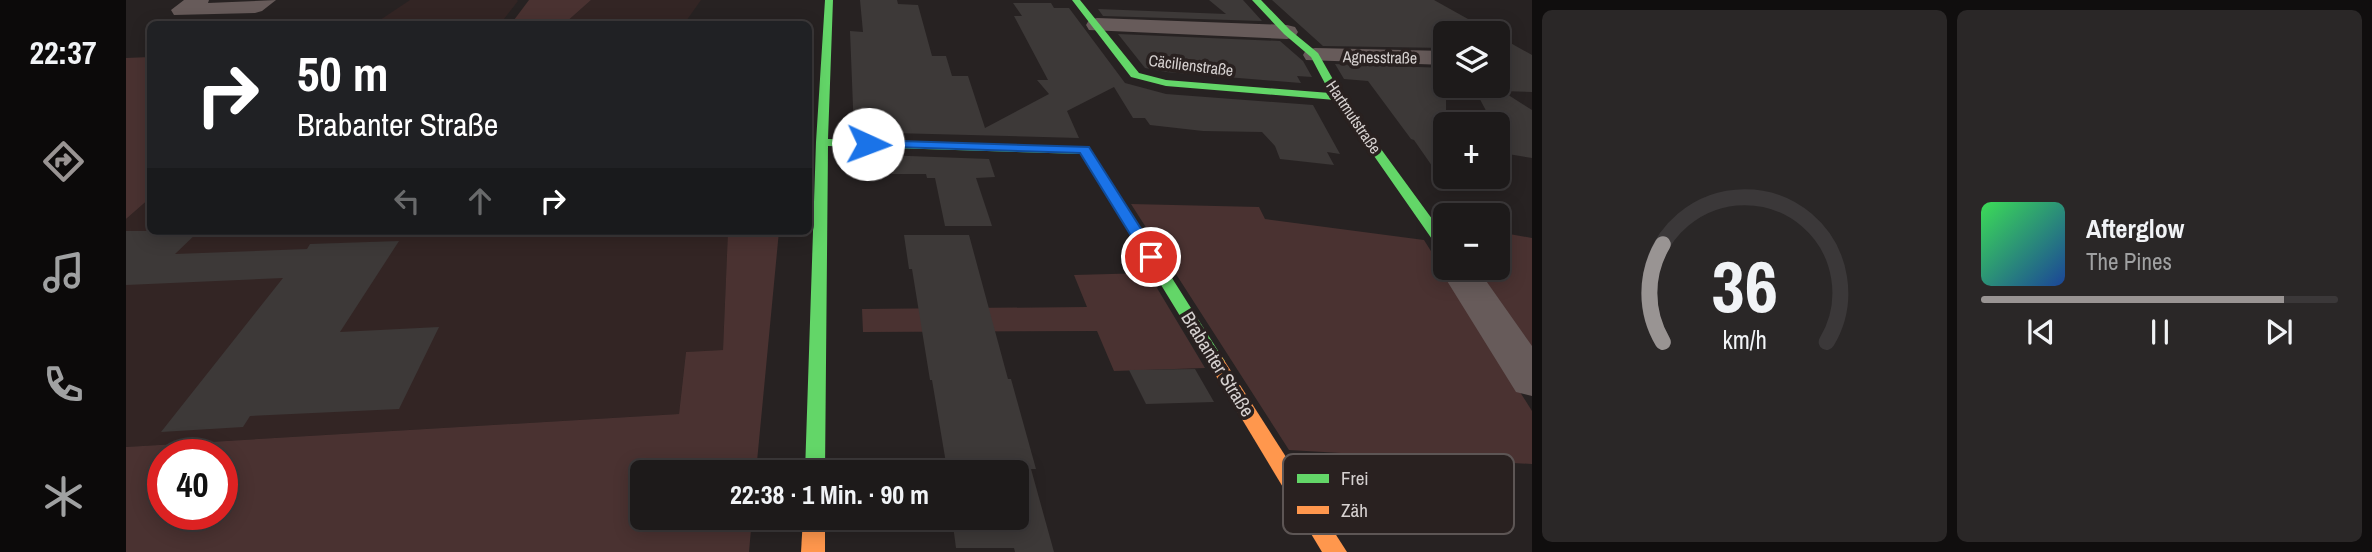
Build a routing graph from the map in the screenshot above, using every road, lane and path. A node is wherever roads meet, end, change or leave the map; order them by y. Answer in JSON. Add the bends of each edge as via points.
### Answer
{"nodes":[{"id":1,"x":199,"y":0,"type":"edge"},
{"id":2,"x":266,"y":0,"type":"edge"},
{"id":3,"x":829,"y":0,"type":"edge"},
{"id":4,"x":1076,"y":0,"type":"edge"},
{"id":5,"x":1256,"y":0,"type":"edge"},
{"id":6,"x":1097,"y":25,"type":"junction"},
{"id":7,"x":1287,"y":32,"type":"junction"},
{"id":8,"x":1315,"y":55,"type":"junction"},
{"id":9,"x":1433,"y":58,"type":"edge"},
{"id":10,"x":1338,"y":97,"type":"junction"},
{"id":11,"x":821,"y":142,"type":"junction"},
{"id":12,"x":1433,"y":230,"type":"edge"},
{"id":13,"x":1466,"y":280,"type":"edge"},
{"id":14,"x":1532,"y":380,"type":"edge"},
{"id":15,"x":815,"y":460,"type":"edge"},
{"id":16,"x":1283,"y":469,"type":"edge"},
{"id":17,"x":814,"y":530,"type":"edge"},
{"id":18,"x":1324,"y":534,"type":"edge"},
{"id":19,"x":813,"y":552,"type":"edge"},
{"id":20,"x":1335,"y":552,"type":"edge"}],
"edges":[{"from":1,"to":2,"type":"street","via":[[183,10],[255,8]]},
{"from":3,"to":11,"type":"street"},
{"from":4,"to":6,"type":"street","name":"Cäcilienstraße"},
{"from":5,"to":7,"type":"street","name":"Hartmutstraße"},
{"from":6,"to":7,"type":"street"},
{"from":6,"to":10,"type":"street","name":"Cäcilienstraße","via":[[1135,75],[1166,83]]},
{"from":7,"to":8,"type":"street","name":"Hartmutstraße"},
{"from":8,"to":9,"type":"street","name":"Agnesstraße"},
{"from":8,"to":10,"type":"street","name":"Hartmutstraße"},
{"from":10,"to":12,"type":"street","name":"Hartmutstraße"},
{"from":11,"to":15,"type":"street"},
{"from":11,"to":16,"type":"street","name":"Brabanter Straße","via":[[1084,150]]},
{"from":13,"to":14,"type":"street"},
{"from":17,"to":19,"type":"street"},
{"from":18,"to":20,"type":"street","name":"Brabanter Straße"}]}
